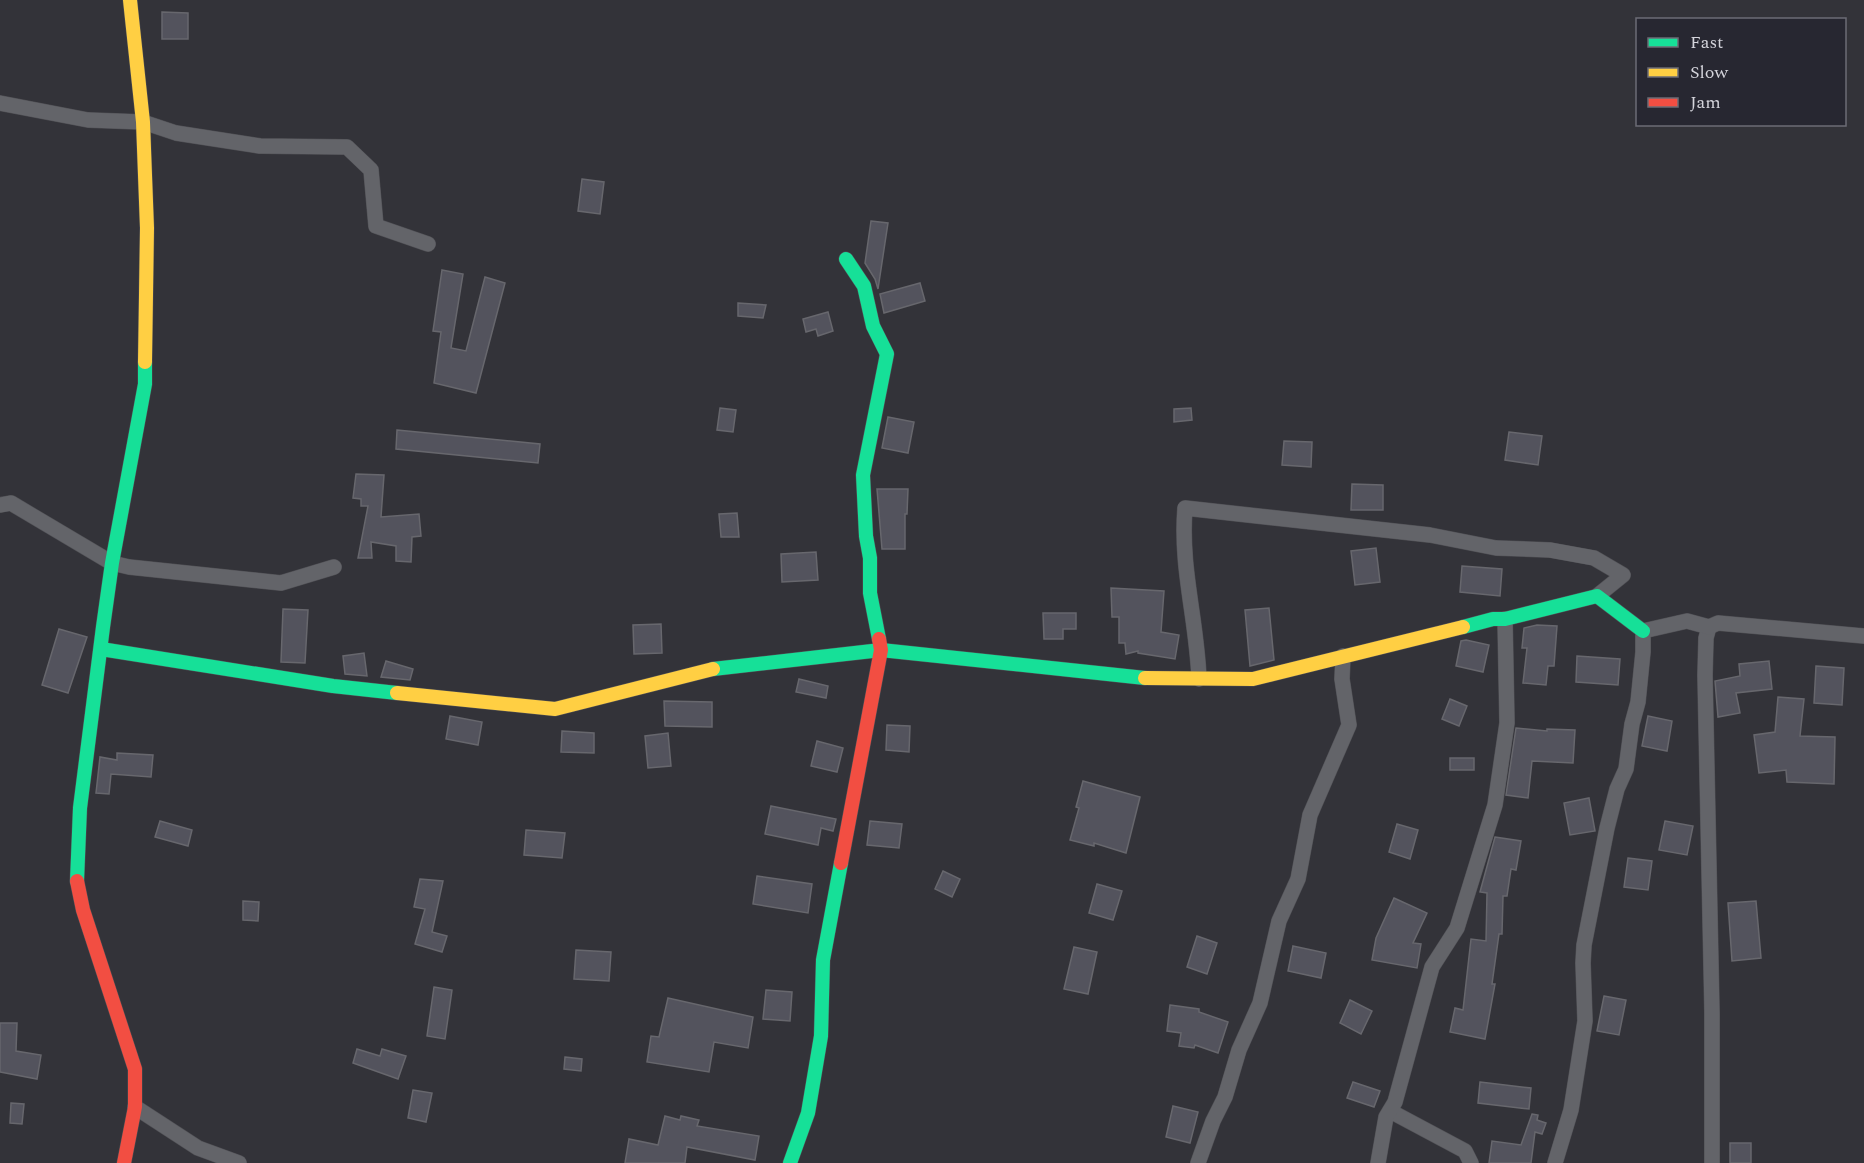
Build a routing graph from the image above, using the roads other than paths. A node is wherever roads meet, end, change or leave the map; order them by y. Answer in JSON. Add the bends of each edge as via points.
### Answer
{"nodes":[{"id":1,"x":130,"y":0,"type":"edge"},
{"id":2,"x":0,"y":103,"type":"edge"},
{"id":3,"x":143,"y":122,"type":"junction"},
{"id":4,"x":428,"y":244,"type":"dead end"},
{"id":5,"x":846,"y":259,"type":"dead end"},
{"id":6,"x":0,"y":505,"type":"edge"},
{"id":7,"x":112,"y":563,"type":"junction"},
{"id":8,"x":334,"y":567,"type":"dead end"},
{"id":9,"x":1597,"y":596,"type":"junction"},
{"id":10,"x":1505,"y":619,"type":"junction"},
{"id":11,"x":1709,"y":627,"type":"junction"},
{"id":12,"x":1643,"y":631,"type":"junction"},
{"id":13,"x":1864,"y":636,"type":"edge"},
{"id":14,"x":100,"y":649,"type":"junction"},
{"id":15,"x":881,"y":650,"type":"junction"},
{"id":16,"x":1343,"y":656,"type":"junction"},
{"id":17,"x":1199,"y":679,"type":"junction"},
{"id":18,"x":135,"y":1107,"type":"junction"},
{"id":19,"x":1390,"y":1111,"type":"junction"},
{"id":20,"x":124,"y":1163,"type":"edge"},
{"id":21,"x":239,"y":1163,"type":"edge"},
{"id":22,"x":790,"y":1163,"type":"edge"},
{"id":23,"x":1198,"y":1163,"type":"edge"},
{"id":24,"x":1378,"y":1163,"type":"edge"},
{"id":25,"x":1471,"y":1163,"type":"edge"},
{"id":26,"x":1555,"y":1163,"type":"edge"},
{"id":27,"x":1712,"y":1163,"type":"edge"}],
"edges":[{"from":1,"to":3,"type":"street"},
{"from":2,"to":3,"type":"street","via":[[88,120]]},
{"from":3,"to":4,"type":"street","via":[[176,133],[260,146],[347,147],[371,170],[376,226]]},
{"from":3,"to":7,"type":"street","via":[[147,228],[145,384]]},
{"from":5,"to":15,"type":"street","via":[[864,286],[873,326],[887,354],[863,475],[870,593]]},
{"from":6,"to":7,"type":"street","via":[[11,503]]},
{"from":7,"to":8,"type":"street","via":[[281,583]]},
{"from":7,"to":14,"type":"street"},
{"from":9,"to":10,"type":"street"},
{"from":9,"to":12,"type":"street"},
{"from":9,"to":17,"type":"street","via":[[1623,575],[1594,558],[1185,507],[1185,564]]},
{"from":10,"to":16,"type":"street"},
{"from":10,"to":19,"type":"street","via":[[1506,723],[1496,805],[1457,928],[1432,967]]},
{"from":11,"to":12,"type":"street","via":[[1687,621]]},
{"from":11,"to":13,"type":"street","via":[[1718,623]]},
{"from":11,"to":27,"type":"street","via":[[1705,675]]},
{"from":12,"to":26,"type":"street","via":[[1638,702],[1626,769],[1607,828],[1584,945],[1585,1022],[1571,1110]]},
{"from":14,"to":15,"type":"street","via":[[333,686],[550,709],[722,668]]},
{"from":14,"to":18,"type":"street","via":[[80,808],[76,876],[82,910],[135,1069]]},
{"from":15,"to":17,"type":"street","via":[[1159,679]]},
{"from":15,"to":22,"type":"street","via":[[823,960],[821,1036],[808,1113]]},
{"from":16,"to":17,"type":"street","via":[[1252,679]]},
{"from":16,"to":23,"type":"street","via":[[1342,680],[1349,725],[1310,815],[1298,879],[1279,921],[1260,1003]]},
{"from":18,"to":20,"type":"street"},
{"from":18,"to":21,"type":"street","via":[[198,1148]]},
{"from":19,"to":24,"type":"street"},
{"from":19,"to":25,"type":"street","via":[[1465,1151]]}]}
